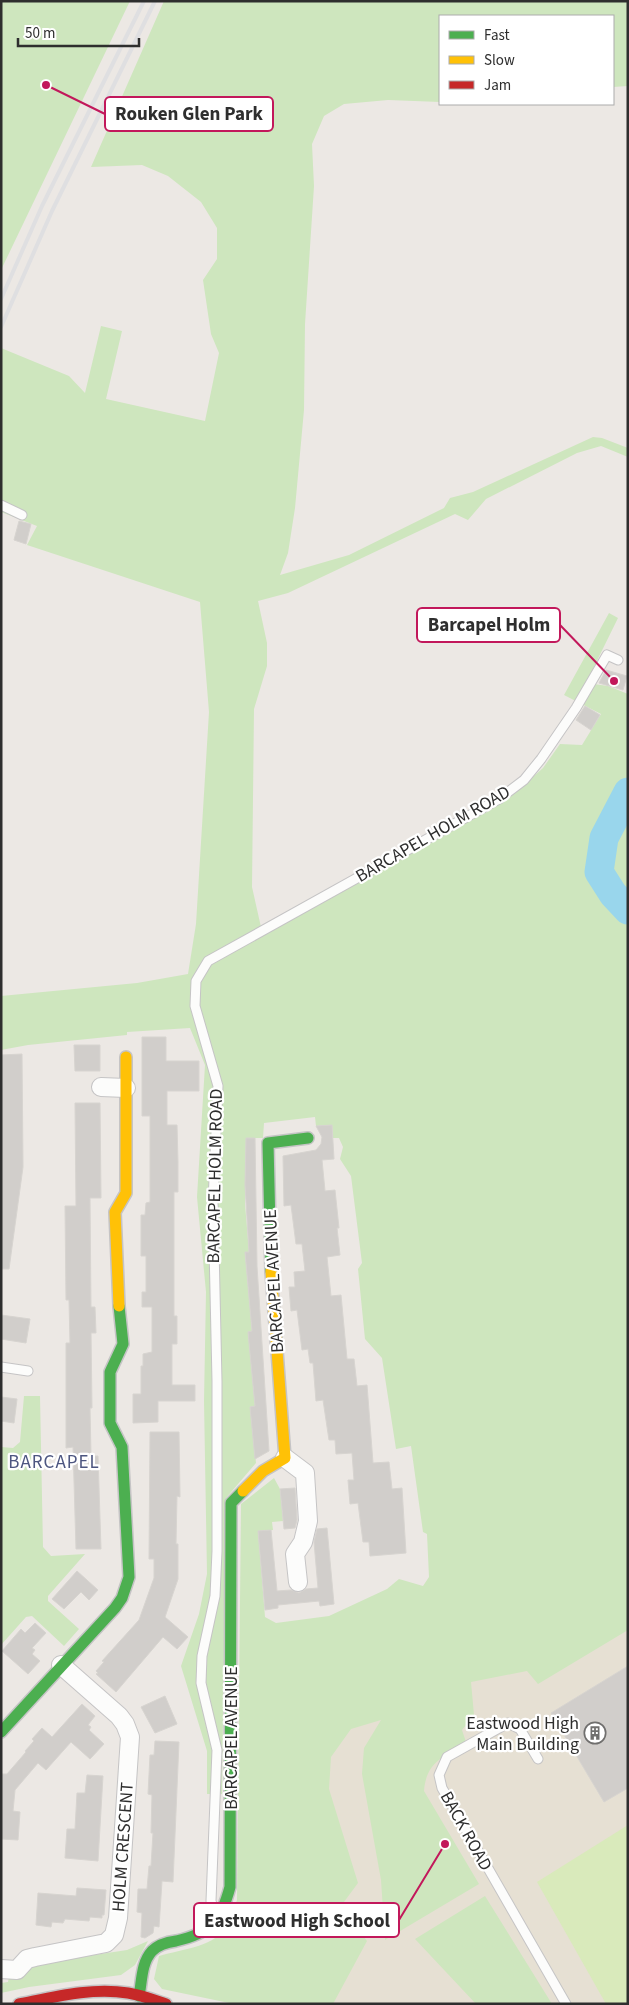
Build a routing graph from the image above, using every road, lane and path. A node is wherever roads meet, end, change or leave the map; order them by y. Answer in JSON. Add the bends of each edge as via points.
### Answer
{"nodes":[{"id":1,"x":1,"y":505,"type":"edge"},
{"id":2,"x":22,"y":515,"type":"dead end"},
{"id":3,"x":618,"y":660,"type":"dead end"},
{"id":4,"x":126,"y":1057,"type":"dead end"},
{"id":5,"x":101,"y":1087,"type":"dead end"},
{"id":6,"x":126,"y":1088,"type":"junction"},
{"id":7,"x":308,"y":1138,"type":"dead end"},
{"id":8,"x":1,"y":1368,"type":"edge"},
{"id":9,"x":28,"y":1372,"type":"dead end"},
{"id":10,"x":286,"y":1458,"type":"junction"},
{"id":11,"x":298,"y":1582,"type":"dead end"},
{"id":12,"x":61,"y":1665,"type":"junction"},
{"id":13,"x":1,"y":1732,"type":"edge"},
{"id":14,"x":538,"y":1759,"type":"dead end"},
{"id":15,"x":217,"y":1919,"type":"junction"},
{"id":16,"x":1,"y":1969,"type":"edge"},
{"id":17,"x":139,"y":1996,"type":"junction"},
{"id":18,"x":19,"y":2004,"type":"edge"},
{"id":19,"x":166,"y":2004,"type":"edge"},
{"id":20,"x":566,"y":2004,"type":"edge"}],
"edges":[{"from":1,"to":2,"type":"lane"},
{"from":3,"to":15,"type":"lane","name":"BARCAPEL HOLM ROAD","via":[[607,656],[541,759],[524,780],[499,799],[208,961],[196,980],[195,1006],[218,1086],[212,1202],[217,1551],[201,1683],[217,1750],[211,1902]]},
{"from":4,"to":6,"type":"street"},
{"from":5,"to":6,"type":"street"},
{"from":6,"to":12,"type":"street","via":[[126,1193],[114,1212],[123,1344],[110,1372],[110,1423],[122,1446],[129,1577],[115,1608]]},
{"from":7,"to":10,"type":"street","name":"BARCAPEL AVENUE","via":[[268,1143],[271,1266]]},
{"from":8,"to":9,"type":"lane"},
{"from":10,"to":11,"type":"street","via":[[305,1473],[308,1521],[295,1554]]},
{"from":10,"to":15,"type":"street","name":"BARCAPEL AVENUE","via":[[263,1471],[231,1503],[230,1887]]},
{"from":12,"to":13,"type":"street"},
{"from":12,"to":16,"type":"street","name":"HOLM CRESCENT","via":[[119,1716],[126,1724],[130,1738],[118,1918],[114,1935],[106,1943],[35,1957],[18,1970]]},
{"from":14,"to":20,"type":"lane","name":"BACK ROAD","via":[[520,1729],[508,1723],[447,1757],[439,1775],[442,1788]]},
{"from":15,"to":17,"type":"street","name":"BARCAPEL AVENUE","via":[[201,1934],[156,1947],[147,1957]]},
{"from":17,"to":18,"type":"street","via":[[94,1992]]},
{"from":17,"to":19,"type":"street"}]}
